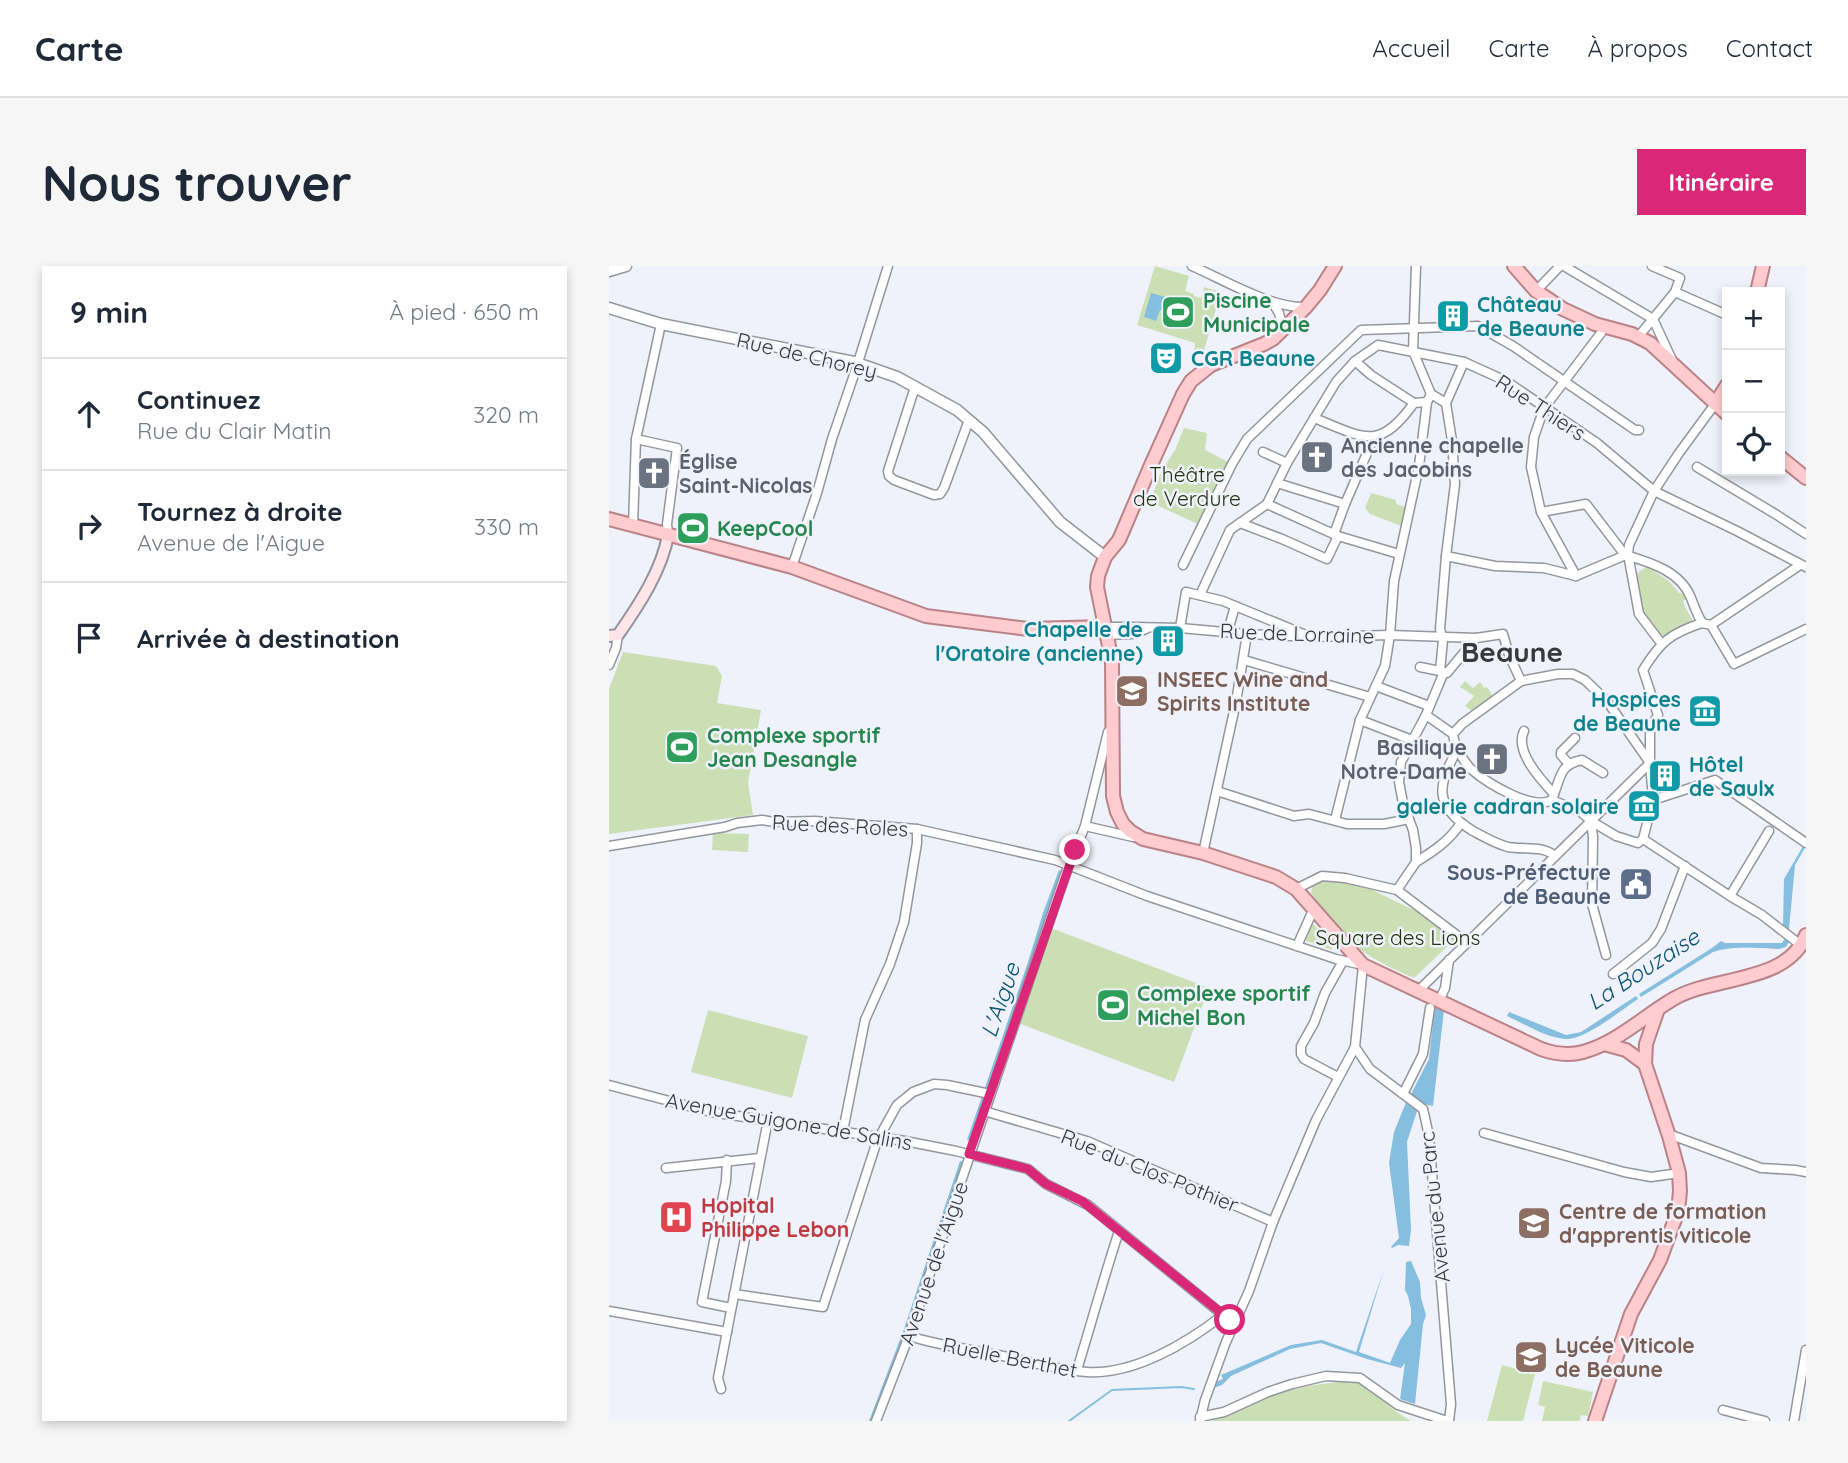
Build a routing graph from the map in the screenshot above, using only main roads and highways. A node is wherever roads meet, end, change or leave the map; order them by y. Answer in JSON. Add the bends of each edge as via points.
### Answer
{"nodes":[{"id":1,"x":1335,"y":266,"type":"edge"},
{"id":2,"x":1514,"y":266,"type":"edge"},
{"id":3,"x":1763,"y":266,"type":"edge"},
{"id":4,"x":1758,"y":287,"type":"edge"},
{"id":5,"x":1722,"y":394,"type":"edge"},
{"id":6,"x":1716,"y":404,"type":"junction"},
{"id":7,"x":1726,"y":413,"type":"edge"},
{"id":8,"x":1785,"y":461,"type":"edge"},
{"id":9,"x":1806,"y":478,"type":"edge"},
{"id":10,"x":609,"y":519,"type":"edge"},
{"id":11,"x":668,"y":535,"type":"junction"},
{"id":12,"x":1097,"y":587,"type":"junction"},
{"id":13,"x":1082,"y":628,"type":"junction"},
{"id":14,"x":1103,"y":633,"type":"junction"},
{"id":15,"x":614,"y":635,"type":"edge"},
{"id":16,"x":1805,"y":943,"type":"edge"},
{"id":17,"x":1658,"y":1009,"type":"junction"},
{"id":18,"x":1604,"y":1044,"type":"junction"},
{"id":19,"x":1645,"y":1064,"type":"junction"},
{"id":20,"x":1595,"y":1421,"type":"edge"}],
"edges":[{"from":1,"to":12,"type":"main road","via":[[1283,330],[1264,344],[1211,365],[1191,382],[1119,540],[1105,557]]},
{"from":2,"to":6,"type":"main road","via":[[1536,292],[1563,309],[1657,348]]},
{"from":3,"to":4,"type":"main road"},
{"from":5,"to":6,"type":"main road"},
{"from":6,"to":7,"type":"main road"},
{"from":8,"to":9,"type":"main road"},
{"from":10,"to":11,"type":"main road"},
{"from":11,"to":13,"type":"main road","via":[[792,567],[926,616],[1028,629]]},
{"from":11,"to":15,"type":"main road","via":[[646,589]]},
{"from":12,"to":13,"type":"main road","via":[[1095,615]]},
{"from":12,"to":14,"type":"main road"},
{"from":13,"to":14,"type":"main road"},
{"from":14,"to":18,"type":"main road","via":[[1111,652],[1113,796],[1119,828],[1276,877],[1296,889],[1363,965],[1418,991],[1434,1004],[1561,1055]]},
{"from":16,"to":17,"type":"main road","via":[[1769,970],[1697,988]]},
{"from":17,"to":18,"type":"main road"},
{"from":17,"to":19,"type":"main road","via":[[1646,1044]]},
{"from":18,"to":19,"type":"main road","via":[[1626,1050]]},
{"from":19,"to":20,"type":"main road","via":[[1679,1173],[1678,1211],[1660,1260],[1631,1314]]}]}
